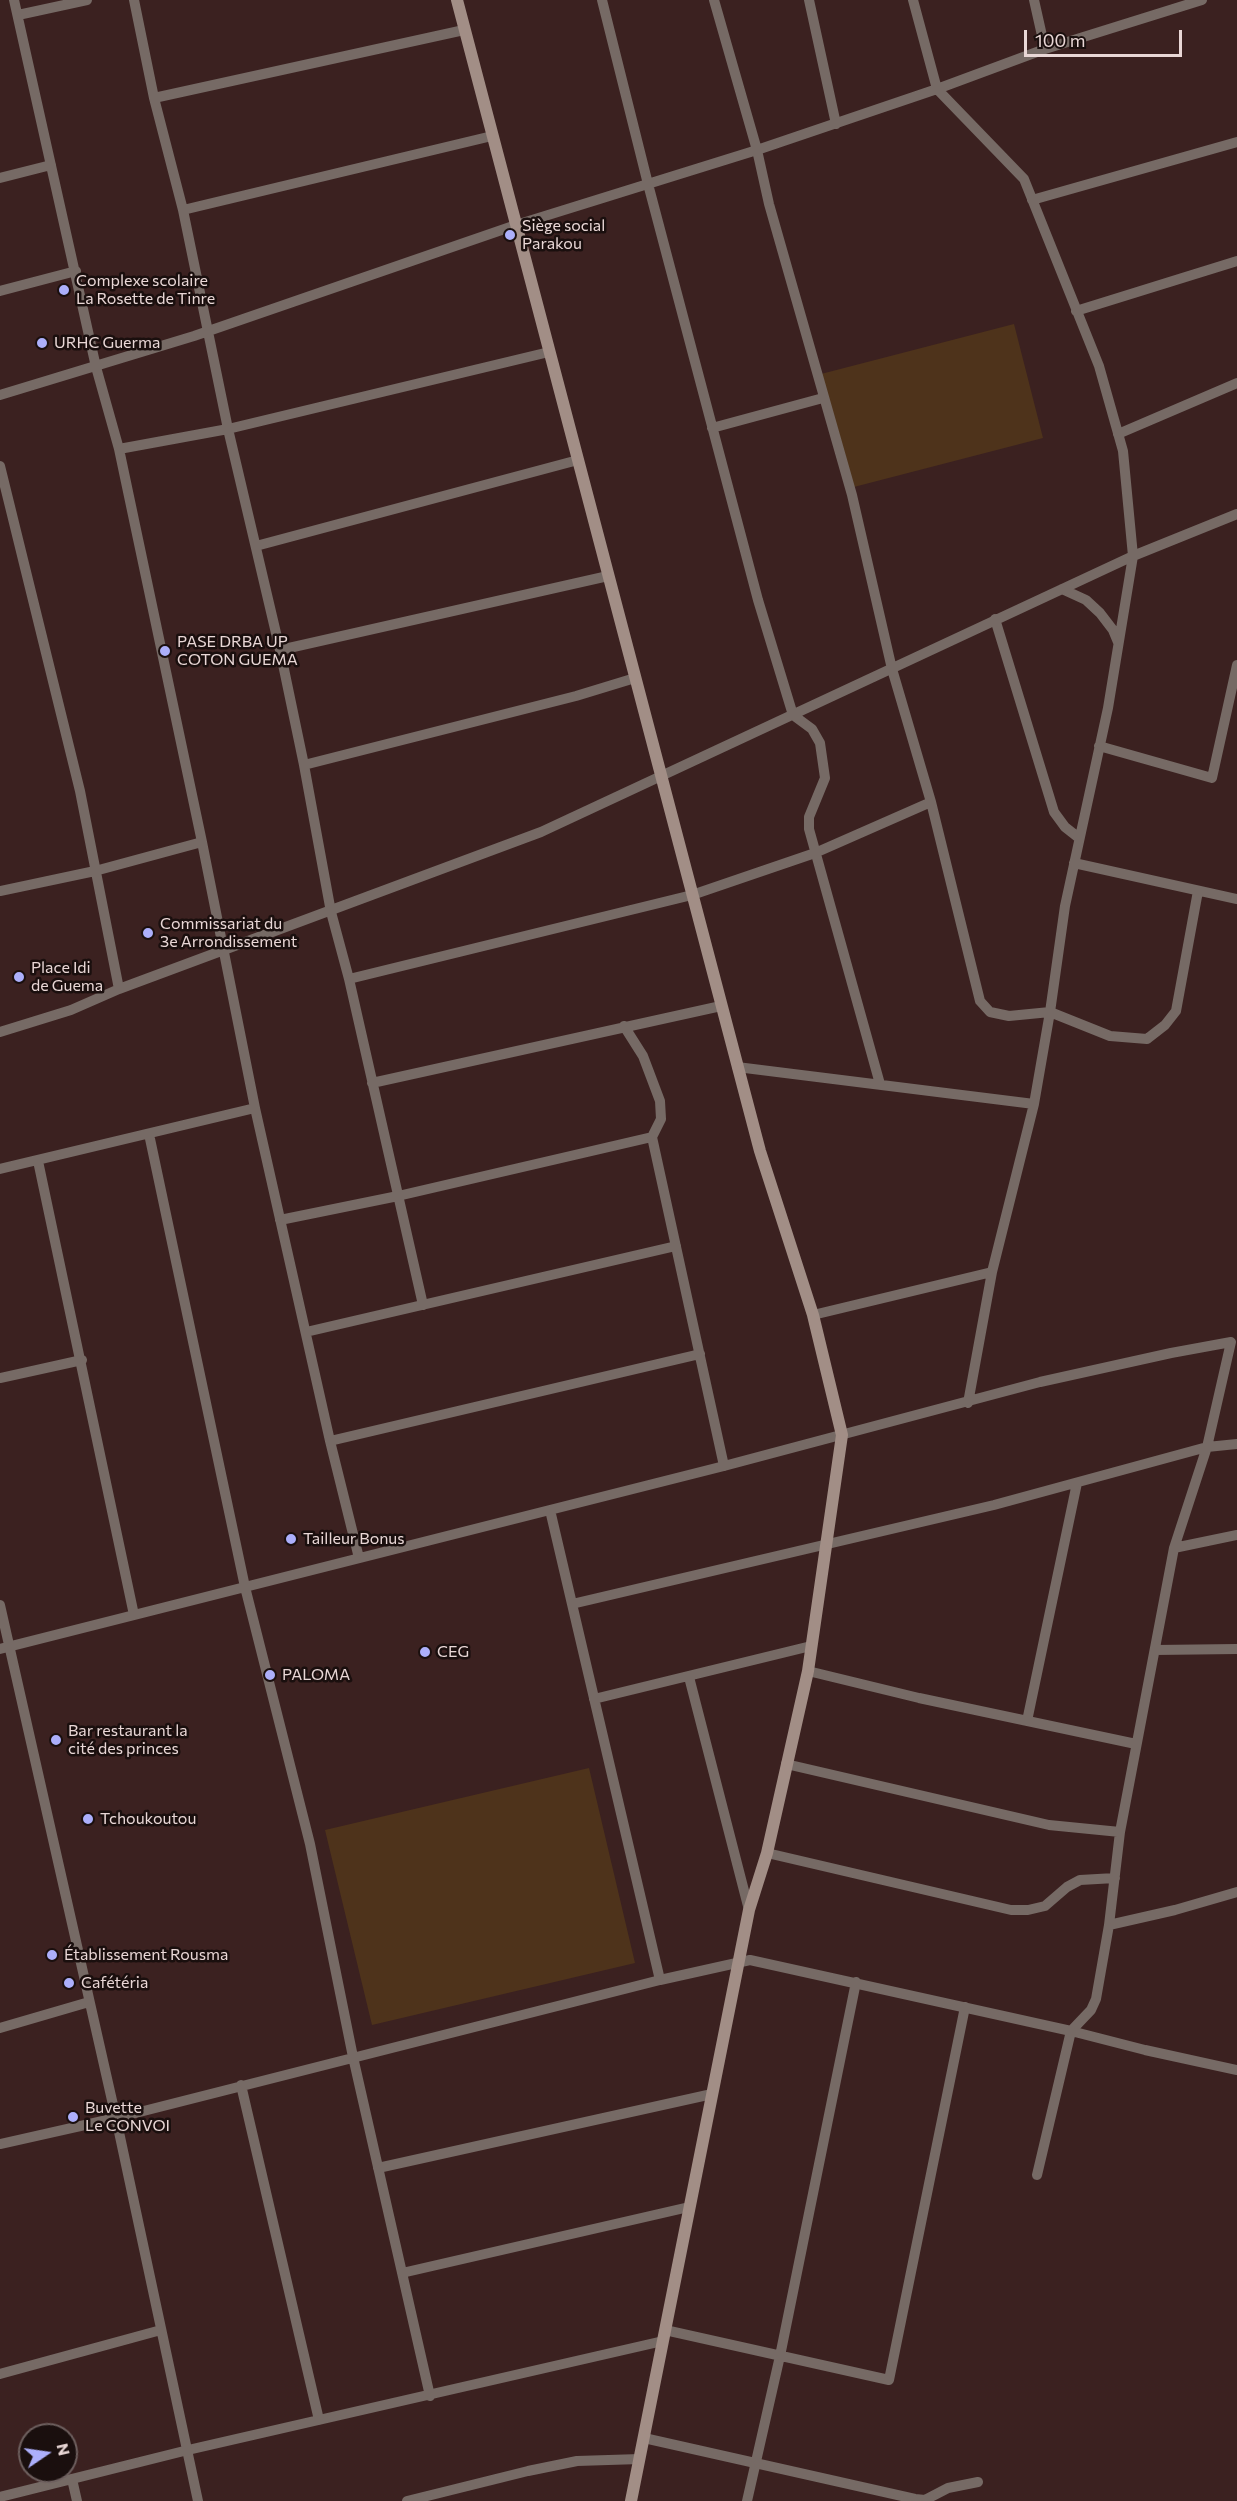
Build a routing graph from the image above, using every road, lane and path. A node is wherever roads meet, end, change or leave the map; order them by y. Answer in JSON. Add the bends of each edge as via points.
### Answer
{"nodes":[{"id":1,"x":14,"y":0,"type":"edge"},
{"id":2,"x":87,"y":0,"type":"edge"},
{"id":3,"x":134,"y":0,"type":"edge"},
{"id":4,"x":457,"y":0,"type":"edge"},
{"id":5,"x":602,"y":0,"type":"edge"},
{"id":6,"x":714,"y":0,"type":"edge"},
{"id":7,"x":809,"y":0,"type":"edge"},
{"id":8,"x":913,"y":0,"type":"edge"},
{"id":9,"x":1034,"y":0,"type":"edge"},
{"id":10,"x":1202,"y":0,"type":"edge"},
{"id":11,"x":18,"y":15,"type":"junction"},
{"id":12,"x":464,"y":30,"type":"junction"},
{"id":13,"x":1045,"y":50,"type":"junction"},
{"id":14,"x":937,"y":89,"type":"junction"},
{"id":15,"x":154,"y":98,"type":"junction"},
{"id":16,"x":836,"y":124,"type":"junction"},
{"id":17,"x":492,"y":136,"type":"junction"},
{"id":18,"x":1237,"y":142,"type":"edge"},
{"id":19,"x":757,"y":150,"type":"junction"},
{"id":20,"x":51,"y":165,"type":"junction"},
{"id":21,"x":0,"y":178,"type":"edge"},
{"id":22,"x":648,"y":184,"type":"junction"},
{"id":23,"x":1032,"y":200,"type":"junction"},
{"id":24,"x":183,"y":210,"type":"junction"},
{"id":25,"x":516,"y":225,"type":"junction"},
{"id":26,"x":1237,"y":261,"type":"edge"},
{"id":27,"x":76,"y":271,"type":"junction"},
{"id":28,"x":0,"y":291,"type":"edge"},
{"id":29,"x":1076,"y":311,"type":"junction"},
{"id":30,"x":207,"y":331,"type":"junction"},
{"id":31,"x":549,"y":352,"type":"junction"},
{"id":32,"x":96,"y":367,"type":"junction"},
{"id":33,"x":1237,"y":383,"type":"edge"},
{"id":34,"x":0,"y":395,"type":"edge"},
{"id":35,"x":823,"y":398,"type":"junction"},
{"id":36,"x":712,"y":428,"type":"junction"},
{"id":37,"x":228,"y":429,"type":"junction"},
{"id":38,"x":1118,"y":434,"type":"junction"},
{"id":39,"x":119,"y":449,"type":"junction"},
{"id":40,"x":578,"y":460,"type":"junction"},
{"id":41,"x":0,"y":466,"type":"edge"},
{"id":42,"x":1237,"y":514,"type":"edge"},
{"id":43,"x":256,"y":546,"type":"junction"},
{"id":44,"x":1133,"y":556,"type":"junction"},
{"id":45,"x":608,"y":576,"type":"junction"},
{"id":46,"x":1062,"y":589,"type":"junction"},
{"id":47,"x":995,"y":619,"type":"junction"},
{"id":48,"x":1119,"y":643,"type":"junction"},
{"id":49,"x":280,"y":650,"type":"junction"},
{"id":50,"x":1237,"y":665,"type":"edge"},
{"id":51,"x":892,"y":669,"type":"junction"},
{"id":52,"x":635,"y":678,"type":"junction"},
{"id":53,"x":793,"y":715,"type":"junction"},
{"id":54,"x":1100,"y":746,"type":"junction"},
{"id":55,"x":304,"y":765,"type":"junction"},
{"id":56,"x":661,"y":777,"type":"junction"},
{"id":57,"x":931,"y":802,"type":"junction"},
{"id":58,"x":1079,"y":837,"type":"junction"},
{"id":59,"x":202,"y":843,"type":"junction"},
{"id":60,"x":815,"y":854,"type":"junction"},
{"id":61,"x":1074,"y":863,"type":"junction"},
{"id":62,"x":95,"y":870,"type":"junction"},
{"id":63,"x":0,"y":891,"type":"edge"},
{"id":64,"x":1198,"y":891,"type":"junction"},
{"id":65,"x":692,"y":895,"type":"junction"},
{"id":66,"x":1237,"y":899,"type":"edge"},
{"id":67,"x":331,"y":912,"type":"junction"},
{"id":68,"x":224,"y":950,"type":"junction"},
{"id":69,"x":349,"y":979,"type":"junction"},
{"id":70,"x":119,"y":989,"type":"junction"},
{"id":71,"x":721,"y":1005,"type":"junction"},
{"id":72,"x":1050,"y":1012,"type":"junction"},
{"id":73,"x":624,"y":1026,"type":"junction"},
{"id":74,"x":0,"y":1032,"type":"edge"},
{"id":75,"x":737,"y":1067,"type":"junction"},
{"id":76,"x":372,"y":1083,"type":"junction"},
{"id":77,"x":880,"y":1084,"type":"junction"},
{"id":78,"x":1034,"y":1104,"type":"junction"},
{"id":79,"x":255,"y":1108,"type":"junction"},
{"id":80,"x":149,"y":1134,"type":"junction"},
{"id":81,"x":652,"y":1137,"type":"junction"},
{"id":82,"x":38,"y":1161,"type":"junction"},
{"id":83,"x":0,"y":1169,"type":"edge"},
{"id":84,"x":398,"y":1196,"type":"junction"},
{"id":85,"x":280,"y":1220,"type":"junction"},
{"id":86,"x":676,"y":1246,"type":"junction"},
{"id":87,"x":992,"y":1272,"type":"junction"},
{"id":88,"x":423,"y":1305,"type":"junction"},
{"id":89,"x":813,"y":1315,"type":"junction"},
{"id":90,"x":306,"y":1332,"type":"junction"},
{"id":91,"x":1234,"y":1341,"type":"edge"},
{"id":92,"x":700,"y":1354,"type":"junction"},
{"id":93,"x":82,"y":1360,"type":"junction"},
{"id":94,"x":0,"y":1378,"type":"edge"},
{"id":95,"x":968,"y":1402,"type":"junction"},
{"id":96,"x":842,"y":1435,"type":"junction"},
{"id":97,"x":330,"y":1442,"type":"junction"},
{"id":98,"x":1237,"y":1444,"type":"edge"},
{"id":99,"x":1207,"y":1447,"type":"junction"},
{"id":100,"x":724,"y":1466,"type":"junction"},
{"id":101,"x":1077,"y":1483,"type":"junction"},
{"id":102,"x":550,"y":1510,"type":"junction"},
{"id":103,"x":1237,"y":1535,"type":"edge"},
{"id":104,"x":827,"y":1544,"type":"junction"},
{"id":105,"x":1174,"y":1548,"type":"junction"},
{"id":106,"x":359,"y":1558,"type":"junction"},
{"id":107,"x":245,"y":1587,"type":"junction"},
{"id":108,"x":572,"y":1604,"type":"junction"},
{"id":109,"x":0,"y":1605,"type":"edge"},
{"id":110,"x":134,"y":1615,"type":"junction"},
{"id":111,"x":811,"y":1646,"type":"junction"},
{"id":112,"x":4,"y":1648,"type":"edge"},
{"id":113,"x":1237,"y":1649,"type":"edge"},
{"id":114,"x":1155,"y":1650,"type":"junction"},
{"id":115,"x":808,"y":1671,"type":"junction"},
{"id":116,"x":689,"y":1677,"type":"junction"},
{"id":117,"x":594,"y":1699,"type":"junction"},
{"id":118,"x":1027,"y":1721,"type":"junction"},
{"id":119,"x":1136,"y":1744,"type":"junction"},
{"id":120,"x":786,"y":1764,"type":"junction"},
{"id":121,"x":1120,"y":1832,"type":"junction"},
{"id":122,"x":767,"y":1853,"type":"junction"},
{"id":123,"x":1115,"y":1878,"type":"junction"},
{"id":124,"x":1237,"y":1892,"type":"edge"},
{"id":125,"x":748,"y":1910,"type":"junction"},
{"id":126,"x":1109,"y":1925,"type":"junction"},
{"id":127,"x":738,"y":1962,"type":"junction"},
{"id":128,"x":660,"y":1980,"type":"junction"},
{"id":129,"x":856,"y":1982,"type":"junction"},
{"id":130,"x":89,"y":2002,"type":"junction"},
{"id":131,"x":965,"y":2007,"type":"junction"},
{"id":132,"x":0,"y":2028,"type":"edge"},
{"id":133,"x":1071,"y":2031,"type":"junction"},
{"id":134,"x":353,"y":2057,"type":"junction"},
{"id":135,"x":1237,"y":2070,"type":"edge"},
{"id":136,"x":241,"y":2085,"type":"junction"},
{"id":137,"x":712,"y":2094,"type":"junction"},
{"id":138,"x":116,"y":2118,"type":"junction"},
{"id":139,"x":0,"y":2144,"type":"edge"},
{"id":140,"x":378,"y":2168,"type":"junction"},
{"id":141,"x":1037,"y":2175,"type":"dead end"},
{"id":142,"x":689,"y":2207,"type":"junction"},
{"id":143,"x":402,"y":2273,"type":"junction"},
{"id":144,"x":162,"y":2330,"type":"junction"},
{"id":145,"x":664,"y":2336,"type":"junction"},
{"id":146,"x":780,"y":2356,"type":"junction"},
{"id":147,"x":0,"y":2374,"type":"edge"},
{"id":148,"x":430,"y":2396,"type":"junction"},
{"id":149,"x":319,"y":2420,"type":"junction"},
{"id":150,"x":644,"y":2438,"type":"junction"},
{"id":151,"x":188,"y":2450,"type":"junction"},
{"id":152,"x":640,"y":2459,"type":"junction"},
{"id":153,"x":756,"y":2463,"type":"junction"},
{"id":154,"x":78,"y":2478,"type":"edge"},
{"id":155,"x":978,"y":2482,"type":"dead end"},
{"id":156,"x":56,"y":2483,"type":"edge"},
{"id":157,"x":73,"y":2483,"type":"edge"},
{"id":158,"x":0,"y":2497,"type":"edge"},
{"id":159,"x":76,"y":2501,"type":"edge"},
{"id":160,"x":198,"y":2501,"type":"edge"},
{"id":161,"x":407,"y":2501,"type":"edge"},
{"id":162,"x":631,"y":2501,"type":"edge"},
{"id":163,"x":747,"y":2501,"type":"edge"}],
"edges":[{"from":1,"to":11,"type":"street"},
{"from":2,"to":11,"type":"street"},
{"from":3,"to":15,"type":"street"},
{"from":4,"to":12,"type":"street"},
{"from":5,"to":22,"type":"street"},
{"from":6,"to":19,"type":"street"},
{"from":7,"to":16,"type":"street"},
{"from":8,"to":14,"type":"street"},
{"from":9,"to":13,"type":"street"},
{"from":10,"to":13,"type":"street"},
{"from":11,"to":20,"type":"street"},
{"from":12,"to":15,"type":"street"},
{"from":12,"to":17,"type":"street"},
{"from":13,"to":14,"type":"street"},
{"from":14,"to":16,"type":"street"},
{"from":14,"to":23,"type":"street","via":[[1024,179]]},
{"from":15,"to":24,"type":"street"},
{"from":16,"to":19,"type":"street"},
{"from":17,"to":24,"type":"street"},
{"from":17,"to":25,"type":"street"},
{"from":18,"to":23,"type":"street"},
{"from":19,"to":22,"type":"street"},
{"from":19,"to":35,"type":"street"},
{"from":20,"to":21,"type":"street"},
{"from":20,"to":27,"type":"street"},
{"from":22,"to":25,"type":"street"},
{"from":22,"to":36,"type":"street"},
{"from":23,"to":29,"type":"street"},
{"from":24,"to":30,"type":"street"},
{"from":25,"to":30,"type":"street"},
{"from":25,"to":31,"type":"street"},
{"from":26,"to":29,"type":"street"},
{"from":27,"to":28,"type":"street"},
{"from":27,"to":32,"type":"street"},
{"from":29,"to":38,"type":"street","via":[[1099,366]]},
{"from":30,"to":32,"type":"street"},
{"from":30,"to":37,"type":"street"},
{"from":31,"to":37,"type":"street"},
{"from":31,"to":40,"type":"street"},
{"from":32,"to":34,"type":"street"},
{"from":32,"to":39,"type":"street"},
{"from":33,"to":38,"type":"street"},
{"from":35,"to":36,"type":"street"},
{"from":35,"to":51,"type":"street","via":[[852,495]]},
{"from":36,"to":53,"type":"street"},
{"from":37,"to":39,"type":"street"},
{"from":37,"to":43,"type":"street"},
{"from":38,"to":44,"type":"street"},
{"from":39,"to":59,"type":"street"},
{"from":40,"to":43,"type":"street"},
{"from":40,"to":45,"type":"street"},
{"from":41,"to":62,"type":"street","via":[[80,791]]},
{"from":42,"to":44,"type":"street"},
{"from":43,"to":49,"type":"street"},
{"from":44,"to":46,"type":"street"},
{"from":44,"to":48,"type":"street"},
{"from":45,"to":49,"type":"street"},
{"from":45,"to":52,"type":"street"},
{"from":46,"to":47,"type":"street"},
{"from":46,"to":48,"type":"street","via":[[1086,600],[1100,612]]},
{"from":47,"to":51,"type":"street"},
{"from":47,"to":58,"type":"street","via":[[1054,812]]},
{"from":48,"to":54,"type":"street"},
{"from":49,"to":55,"type":"street"},
{"from":50,"to":54,"type":"street","via":[[1212,778]]},
{"from":51,"to":53,"type":"street"},
{"from":51,"to":57,"type":"street"},
{"from":52,"to":55,"type":"street"},
{"from":52,"to":56,"type":"street"},
{"from":53,"to":56,"type":"street"},
{"from":53,"to":60,"type":"street","via":[[812,729],[820,743],[825,768],[825,778],[809,817]]},
{"from":54,"to":58,"type":"street"},
{"from":55,"to":67,"type":"street"},
{"from":56,"to":65,"type":"street"},
{"from":56,"to":67,"type":"street","via":[[541,832]]},
{"from":57,"to":60,"type":"street"},
{"from":57,"to":72,"type":"street","via":[[980,1001],[990,1012],[1009,1016]]},
{"from":58,"to":61,"type":"street"},
{"from":59,"to":62,"type":"street"},
{"from":59,"to":68,"type":"street"},
{"from":60,"to":65,"type":"street"},
{"from":60,"to":77,"type":"street"},
{"from":61,"to":64,"type":"street"},
{"from":61,"to":72,"type":"street"},
{"from":62,"to":63,"type":"street"},
{"from":62,"to":70,"type":"street"},
{"from":64,"to":66,"type":"street"},
{"from":64,"to":72,"type":"street","via":[[1176,1011],[1165,1025],[1147,1039],[1110,1036]]},
{"from":65,"to":69,"type":"street"},
{"from":65,"to":71,"type":"street"},
{"from":67,"to":68,"type":"street"},
{"from":67,"to":69,"type":"street"},
{"from":68,"to":70,"type":"street"},
{"from":68,"to":79,"type":"street"},
{"from":69,"to":76,"type":"street"},
{"from":70,"to":74,"type":"street","via":[[70,1010]]},
{"from":71,"to":73,"type":"street"},
{"from":71,"to":75,"type":"street"},
{"from":72,"to":78,"type":"street"},
{"from":73,"to":76,"type":"street"},
{"from":73,"to":81,"type":"street","via":[[643,1056],[660,1101],[661,1119]]},
{"from":75,"to":77,"type":"street"},
{"from":75,"to":89,"type":"street"},
{"from":76,"to":84,"type":"street"},
{"from":77,"to":78,"type":"street"},
{"from":78,"to":87,"type":"street"},
{"from":79,"to":80,"type":"street"},
{"from":79,"to":85,"type":"street"},
{"from":80,"to":82,"type":"street"},
{"from":80,"to":107,"type":"street"},
{"from":81,"to":84,"type":"street"},
{"from":81,"to":86,"type":"street"},
{"from":82,"to":83,"type":"street"},
{"from":82,"to":93,"type":"street"},
{"from":84,"to":85,"type":"street"},
{"from":84,"to":88,"type":"street"},
{"from":85,"to":90,"type":"street"},
{"from":86,"to":88,"type":"street"},
{"from":86,"to":92,"type":"street"},
{"from":87,"to":89,"type":"street"},
{"from":87,"to":95,"type":"street"},
{"from":88,"to":90,"type":"street"},
{"from":89,"to":96,"type":"street"},
{"from":90,"to":97,"type":"street"},
{"from":91,"to":95,"type":"street","via":[[1062,1377]]},
{"from":91,"to":99,"type":"street"},
{"from":92,"to":97,"type":"street"},
{"from":92,"to":100,"type":"street"},
{"from":93,"to":94,"type":"street"},
{"from":93,"to":110,"type":"street"},
{"from":95,"to":96,"type":"street"},
{"from":96,"to":100,"type":"street"},
{"from":96,"to":104,"type":"street"},
{"from":97,"to":106,"type":"street"},
{"from":98,"to":99,"type":"street"},
{"from":99,"to":101,"type":"street"},
{"from":99,"to":105,"type":"street"},
{"from":100,"to":102,"type":"street"},
{"from":101,"to":104,"type":"street"},
{"from":101,"to":118,"type":"street"},
{"from":102,"to":106,"type":"street"},
{"from":102,"to":108,"type":"street"},
{"from":103,"to":105,"type":"street"},
{"from":104,"to":108,"type":"street"},
{"from":104,"to":111,"type":"street"},
{"from":105,"to":114,"type":"street"},
{"from":106,"to":107,"type":"street"},
{"from":107,"to":110,"type":"street"},
{"from":107,"to":134,"type":"street","via":[[310,1844]]},
{"from":108,"to":117,"type":"street"},
{"from":109,"to":112,"type":"street"},
{"from":110,"to":112,"type":"street"},
{"from":111,"to":115,"type":"street"},
{"from":111,"to":116,"type":"street"},
{"from":112,"to":130,"type":"street"},
{"from":113,"to":114,"type":"street"},
{"from":114,"to":119,"type":"street"},
{"from":115,"to":118,"type":"street"},
{"from":115,"to":120,"type":"street"},
{"from":116,"to":117,"type":"street"},
{"from":116,"to":125,"type":"street"},
{"from":117,"to":128,"type":"street"},
{"from":118,"to":119,"type":"street"},
{"from":119,"to":121,"type":"street"},
{"from":120,"to":121,"type":"street","via":[[1049,1825]]},
{"from":120,"to":122,"type":"street"},
{"from":121,"to":123,"type":"street"},
{"from":122,"to":123,"type":"street","via":[[1011,1910],[1045,1906],[1080,1880]]},
{"from":122,"to":125,"type":"street"},
{"from":123,"to":126,"type":"street"},
{"from":124,"to":126,"type":"street"},
{"from":125,"to":127,"type":"street"},
{"from":126,"to":133,"type":"street","via":[[1096,1999]]},
{"from":127,"to":128,"type":"street"},
{"from":127,"to":129,"type":"street","via":[[767,1962]]},
{"from":127,"to":137,"type":"street"},
{"from":128,"to":134,"type":"street"},
{"from":129,"to":131,"type":"street"},
{"from":129,"to":146,"type":"street"},
{"from":130,"to":132,"type":"street"},
{"from":130,"to":138,"type":"street"},
{"from":131,"to":133,"type":"street"},
{"from":131,"to":146,"type":"street","via":[[889,2380]]},
{"from":133,"to":135,"type":"street"},
{"from":133,"to":141,"type":"street"},
{"from":134,"to":136,"type":"street"},
{"from":134,"to":140,"type":"street"},
{"from":136,"to":138,"type":"street"},
{"from":136,"to":149,"type":"street"},
{"from":137,"to":140,"type":"street"},
{"from":137,"to":142,"type":"street"},
{"from":138,"to":139,"type":"street"},
{"from":138,"to":144,"type":"street"},
{"from":140,"to":143,"type":"street"},
{"from":142,"to":143,"type":"street"},
{"from":142,"to":145,"type":"street"},
{"from":143,"to":148,"type":"street"},
{"from":144,"to":147,"type":"street"},
{"from":144,"to":151,"type":"street"},
{"from":145,"to":146,"type":"street"},
{"from":145,"to":148,"type":"street"},
{"from":145,"to":150,"type":"street"},
{"from":146,"to":153,"type":"street"},
{"from":148,"to":149,"type":"street"},
{"from":149,"to":151,"type":"street"},
{"from":150,"to":152,"type":"street"},
{"from":150,"to":153,"type":"street"},
{"from":151,"to":154,"type":"street"},
{"from":151,"to":160,"type":"street"},
{"from":152,"to":161,"type":"street","via":[[577,2461]]},
{"from":152,"to":162,"type":"street"},
{"from":153,"to":155,"type":"street","via":[[924,2500],[948,2488]]},
{"from":153,"to":163,"type":"street"},
{"from":156,"to":158,"type":"street"},
{"from":157,"to":159,"type":"street"}]}
